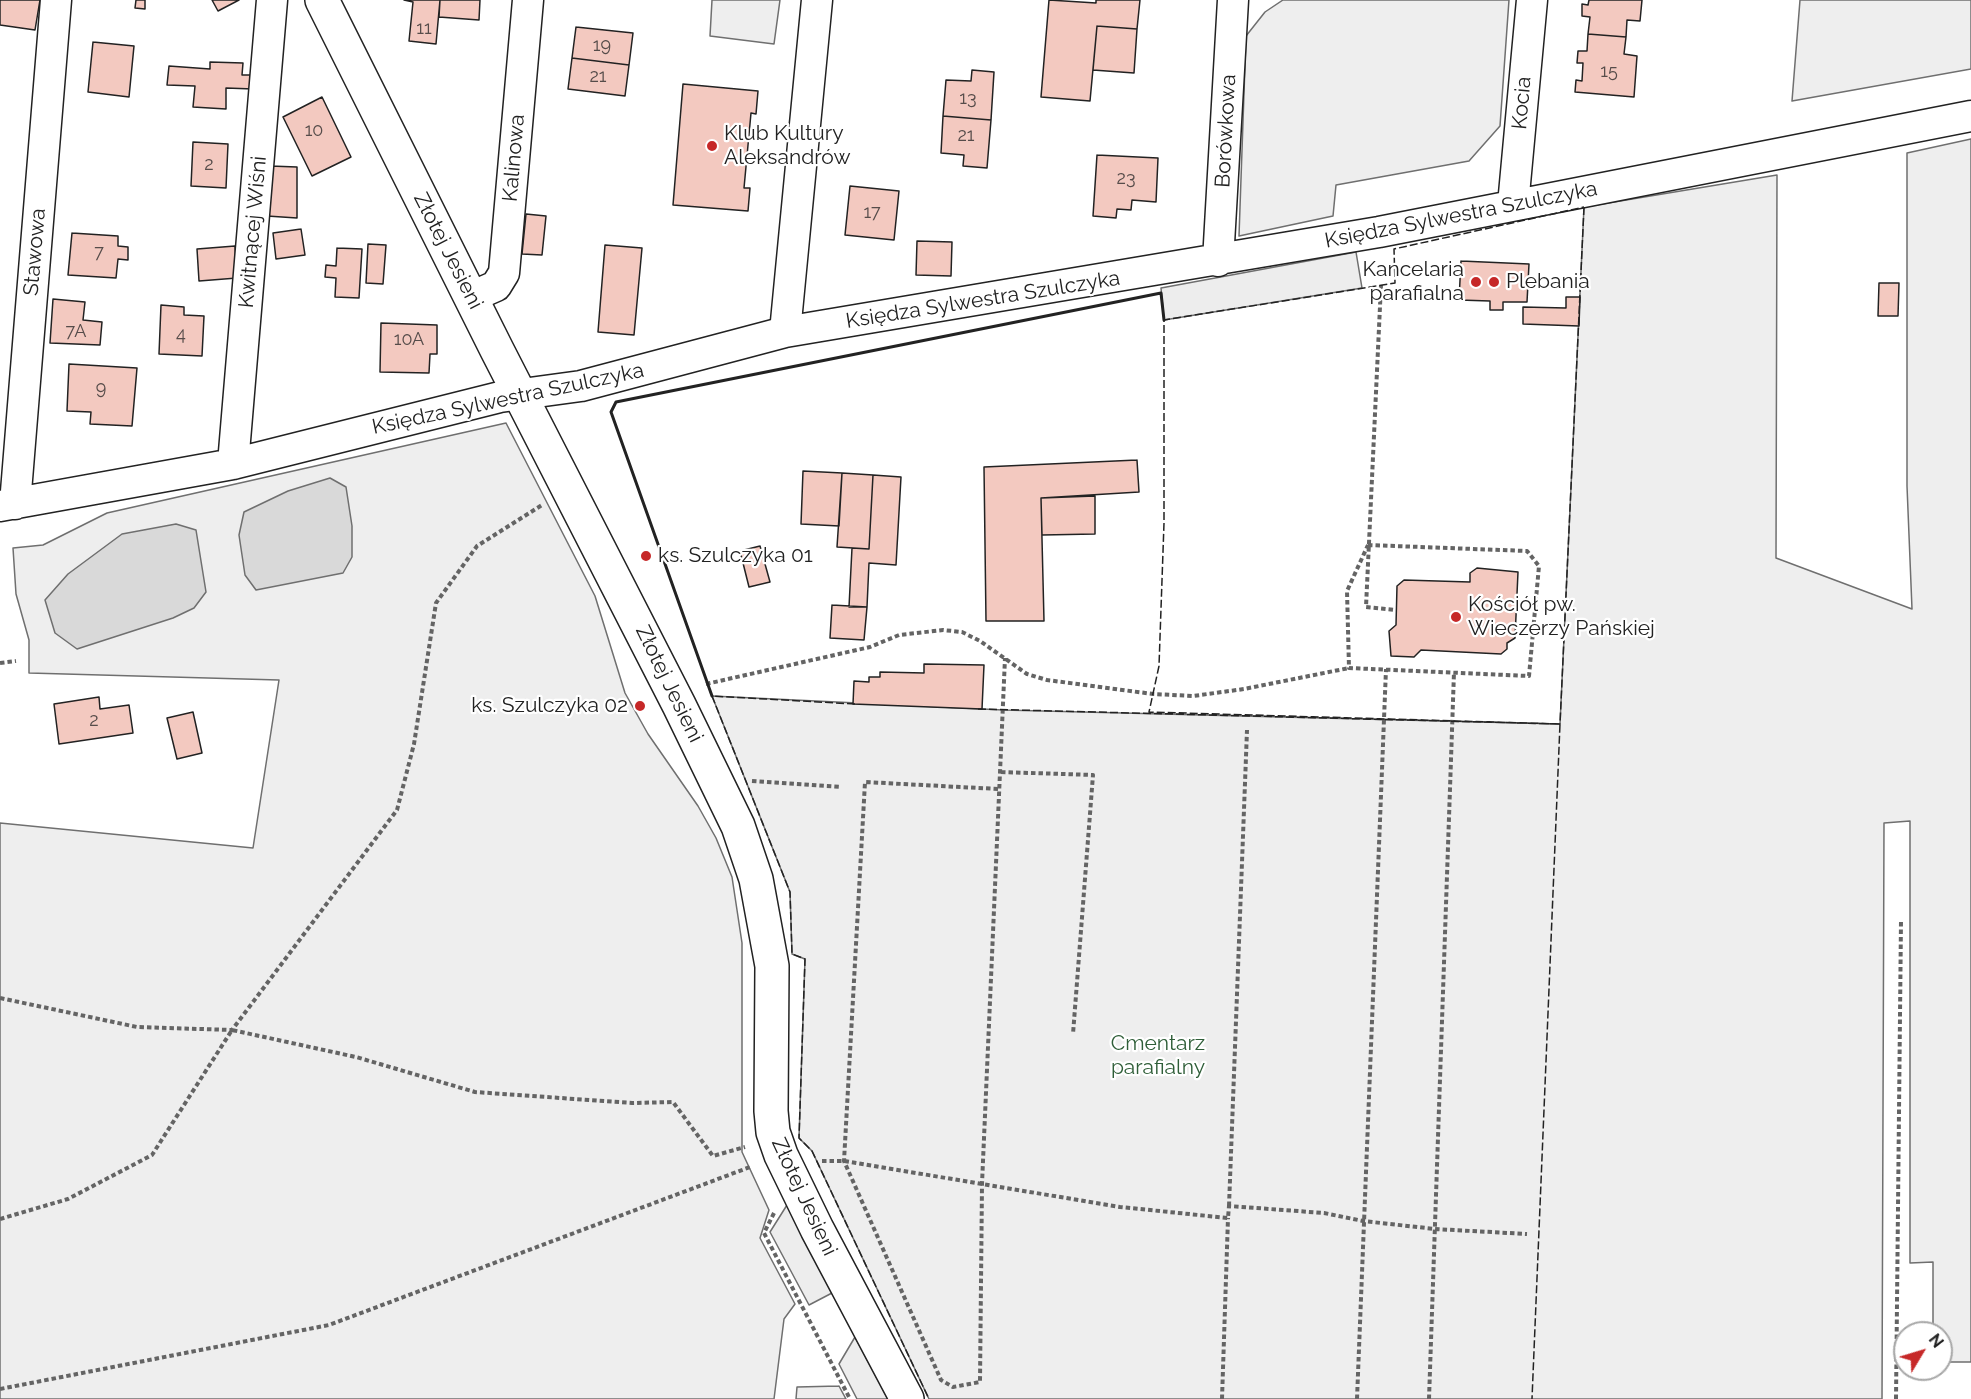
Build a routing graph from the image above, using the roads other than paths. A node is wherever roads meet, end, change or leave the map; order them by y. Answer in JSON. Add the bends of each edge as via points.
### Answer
{"nodes":[{"id":1,"x":56,"y":0,"type":"edge"},
{"id":2,"x":272,"y":0,"type":"edge"},
{"id":3,"x":322,"y":0,"type":"edge"},
{"id":4,"x":528,"y":0,"type":"edge"},
{"id":5,"x":818,"y":0,"type":"edge"},
{"id":6,"x":1233,"y":0,"type":"edge"},
{"id":7,"x":1532,"y":0,"type":"edge"},
{"id":8,"x":1971,"y":116,"type":"edge"},
{"id":9,"x":1513,"y":205,"type":"junction"},
{"id":10,"x":1218,"y":261,"type":"junction"},
{"id":11,"x":471,"y":297,"type":"junction"},
{"id":12,"x":785,"y":332,"type":"junction"},
{"id":13,"x":520,"y":393,"type":"junction"},
{"id":14,"x":233,"y":464,"type":"junction"},
{"id":15,"x":7,"y":505,"type":"edge"},
{"id":16,"x":907,"y":1399,"type":"edge"}],
"edges":[{"from":1,"to":15,"type":"street","name":"Stawowa"},
{"from":2,"to":14,"type":"street","name":"Kwitnącej Wiśni"},
{"from":3,"to":11,"type":"street","name":"Złotej Jesieni"},
{"from":4,"to":11,"type":"street","name":"Kalinowa","via":[[504,273],[496,286]]},
{"from":5,"to":12,"type":"street"},
{"from":6,"to":10,"type":"street","name":"Borówkowa"},
{"from":7,"to":9,"type":"street","name":"Kocia"},
{"from":8,"to":9,"type":"street","name":"Księdza Sylwestra Szulczyka"},
{"from":9,"to":10,"type":"street","name":"Księdza Sylwestra Szulczyka"},
{"from":10,"to":12,"type":"street","name":"Księdza Sylwestra Szulczyka"},
{"from":11,"to":13,"type":"street","name":"Złotej Jesieni"},
{"from":12,"to":13,"type":"street","name":"Księdza Sylwestra Szulczyka","via":[[581,386]]},
{"from":13,"to":14,"type":"street","name":"Księdza Sylwestra Szulczyka"},
{"from":13,"to":16,"type":"street","name":"Złotej Jesieni","via":[[738,826],[756,879],[772,966],[771,1159]]},
{"from":14,"to":15,"type":"street","name":"Księdza Sylwestra Szulczyka"}]}
